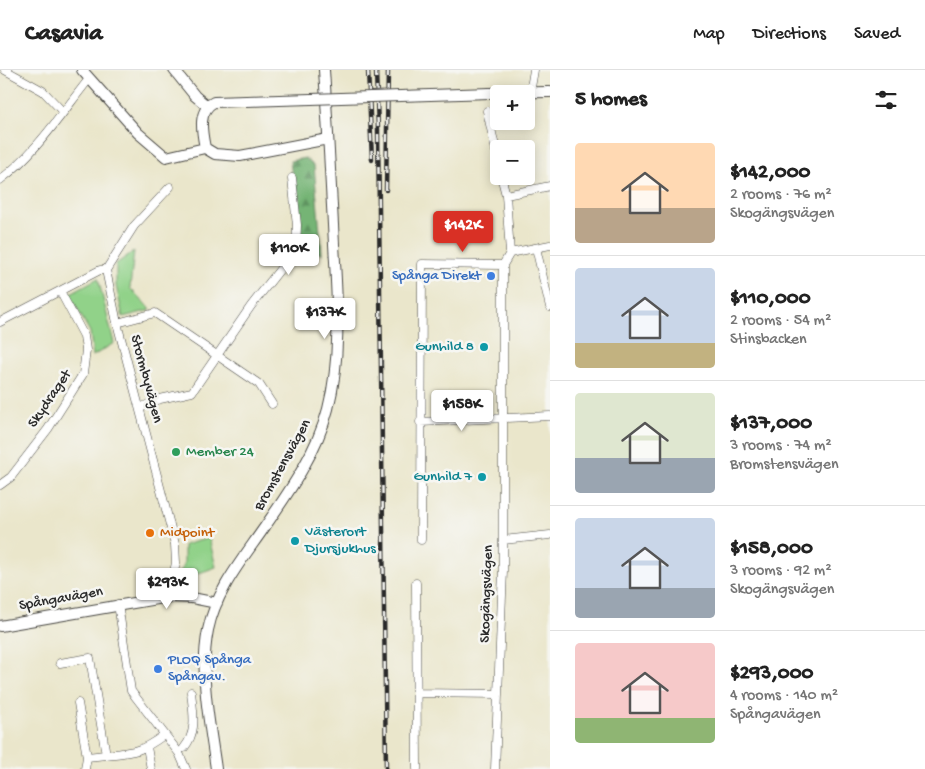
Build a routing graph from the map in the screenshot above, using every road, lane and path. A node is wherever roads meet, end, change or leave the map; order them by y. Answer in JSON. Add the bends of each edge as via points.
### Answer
{"nodes":[{"id":1,"x":5,"y":70,"type":"edge"},
{"id":2,"x":82,"y":70,"type":"edge"},
{"id":3,"x":174,"y":70,"type":"edge"},
{"id":4,"x":324,"y":70,"type":"edge"},
{"id":5,"x":534,"y":70,"type":"edge"},
{"id":6,"x":90,"y":79,"type":"junction"},
{"id":7,"x":531,"y":85,"type":"edge"},
{"id":8,"x":535,"y":92,"type":"edge"},
{"id":9,"x":550,"y":92,"type":"edge"},
{"id":10,"x":490,"y":93,"type":"edge"},
{"id":11,"x":208,"y":106,"type":"junction"},
{"id":12,"x":63,"y":112,"type":"junction"},
{"id":13,"x":487,"y":112,"type":"dead end"},
{"id":14,"x":328,"y":139,"type":"junction"},
{"id":15,"x":493,"y":140,"type":"edge"},
{"id":16,"x":205,"y":148,"type":"junction"},
{"id":17,"x":292,"y":178,"type":"dead end"},
{"id":18,"x":0,"y":180,"type":"edge"},
{"id":19,"x":503,"y":185,"type":"edge"},
{"id":20,"x":550,"y":186,"type":"edge"},
{"id":21,"x":170,"y":187,"type":"dead end"},
{"id":22,"x":506,"y":195,"type":"junction"},
{"id":23,"x":550,"y":244,"type":"edge"},
{"id":24,"x":536,"y":248,"type":"junction"},
{"id":25,"x":510,"y":253,"type":"junction"},
{"id":26,"x":503,"y":265,"type":"junction"},
{"id":27,"x":106,"y":270,"type":"junction"},
{"id":28,"x":60,"y":290,"type":"junction"},
{"id":29,"x":550,"y":307,"type":"edge"},
{"id":30,"x":0,"y":322,"type":"edge"},
{"id":31,"x":118,"y":323,"type":"junction"},
{"id":32,"x":217,"y":357,"type":"junction"},
{"id":33,"x":272,"y":404,"type":"dead end"},
{"id":34,"x":140,"y":408,"type":"junction"},
{"id":35,"x":550,"y":416,"type":"edge"},
{"id":36,"x":503,"y":419,"type":"junction"},
{"id":37,"x":420,"y":422,"type":"junction"},
{"id":38,"x":0,"y":484,"type":"edge"},
{"id":39,"x":550,"y":535,"type":"edge"},
{"id":40,"x":421,"y":540,"type":"dead end"},
{"id":41,"x":503,"y":540,"type":"junction"},
{"id":42,"x":416,"y":583,"type":"dead end"},
{"id":43,"x":168,"y":597,"type":"junction"},
{"id":44,"x":217,"y":603,"type":"junction"},
{"id":45,"x":118,"y":604,"type":"junction"},
{"id":46,"x":0,"y":626,"type":"edge"},
{"id":47,"x":60,"y":663,"type":"dead end"},
{"id":48,"x":190,"y":692,"type":"dead end"},
{"id":49,"x":417,"y":693,"type":"junction"},
{"id":50,"x":497,"y":694,"type":"junction"},
{"id":51,"x":78,"y":703,"type":"dead end"},
{"id":52,"x":164,"y":735,"type":"junction"},
{"id":53,"x":148,"y":747,"type":"junction"},
{"id":54,"x":184,"y":748,"type":"dead end"},
{"id":55,"x":106,"y":755,"type":"junction"},
{"id":56,"x":87,"y":757,"type":"junction"},
{"id":57,"x":85,"y":769,"type":"edge"},
{"id":58,"x":151,"y":769,"type":"edge"},
{"id":59,"x":186,"y":769,"type":"edge"},
{"id":60,"x":216,"y":769,"type":"edge"},
{"id":61,"x":417,"y":769,"type":"edge"},
{"id":62,"x":495,"y":769,"type":"edge"}],
"edges":[{"from":1,"to":12,"type":"street","via":[[43,91]]},
{"from":2,"to":6,"type":"street"},
{"from":3,"to":11,"type":"street","via":[[195,96]]},
{"from":4,"to":14,"type":"street","name":"Bromstensvägen"},
{"from":5,"to":7,"type":"street"},
{"from":6,"to":12,"type":"street"},
{"from":6,"to":16,"type":"street","via":[[138,133],[166,157]]},
{"from":8,"to":9,"type":"street"},
{"from":10,"to":11,"type":"street","bridge":true,"via":[[226,101]]},
{"from":11,"to":16,"type":"street","via":[[202,120]]},
{"from":12,"to":18,"type":"street","via":[[14,169]]},
{"from":13,"to":15,"type":"street"},
{"from":14,"to":16,"type":"street","via":[[233,156],[215,154]]},
{"from":14,"to":44,"type":"street","name":"Bromstensvägen","via":[[338,330],[332,392],[324,424],[311,452],[264,529],[230,576]]},
{"from":17,"to":32,"type":"street","via":[[296,248]]},
{"from":19,"to":22,"type":"street"},
{"from":20,"to":22,"type":"street"},
{"from":21,"to":27,"type":"street","via":[[134,226]]},
{"from":22,"to":25,"type":"street"},
{"from":23,"to":24,"type":"street"},
{"from":24,"to":25,"type":"street"},
{"from":24,"to":29,"type":"street"},
{"from":25,"to":26,"type":"street"},
{"from":26,"to":36,"type":"street","name":"Skogängsvägen"},
{"from":26,"to":37,"type":"street","via":[[422,264]]},
{"from":27,"to":28,"type":"street"},
{"from":27,"to":31,"type":"street","name":"Stormbyvägen"},
{"from":28,"to":30,"type":"street"},
{"from":28,"to":38,"type":"street","name":"Skydraget","via":[[84,336],[83,374],[48,429],[11,477]]},
{"from":31,"to":32,"type":"street","via":[[155,313]]},
{"from":31,"to":34,"type":"street","name":"Stormbyvägen"},
{"from":32,"to":33,"type":"street","via":[[259,384]]},
{"from":32,"to":34,"type":"street","via":[[192,392]]},
{"from":34,"to":43,"type":"street","name":"Stormbyvägen","via":[[176,553]]},
{"from":35,"to":36,"type":"street"},
{"from":36,"to":37,"type":"street"},
{"from":36,"to":41,"type":"street","name":"Skogängsvägen"},
{"from":37,"to":40,"type":"street"},
{"from":39,"to":41,"type":"street"},
{"from":41,"to":50,"type":"street","name":"Skogängsvägen"},
{"from":42,"to":49,"type":"street"},
{"from":43,"to":44,"type":"street","name":"Spångavägen"},
{"from":43,"to":45,"type":"street","name":"Spångavägen"},
{"from":44,"to":60,"type":"street","name":"Bromstensvägen","via":[[208,628],[205,667]]},
{"from":45,"to":46,"type":"street","name":"Spångavägen"},
{"from":45,"to":52,"type":"street","via":[[131,691]]},
{"from":47,"to":55,"type":"street","via":[[90,658]]},
{"from":48,"to":54,"type":"street","via":[[194,726],[191,739]]},
{"from":49,"to":50,"type":"street"},
{"from":49,"to":61,"type":"street"},
{"from":50,"to":62,"type":"street","name":"Skogängsvägen"},
{"from":51,"to":56,"type":"street"},
{"from":52,"to":53,"type":"street"},
{"from":52,"to":59,"type":"street","via":[[179,753]]},
{"from":53,"to":55,"type":"street"},
{"from":53,"to":58,"type":"street"},
{"from":55,"to":56,"type":"street"},
{"from":56,"to":57,"type":"street"}]}
